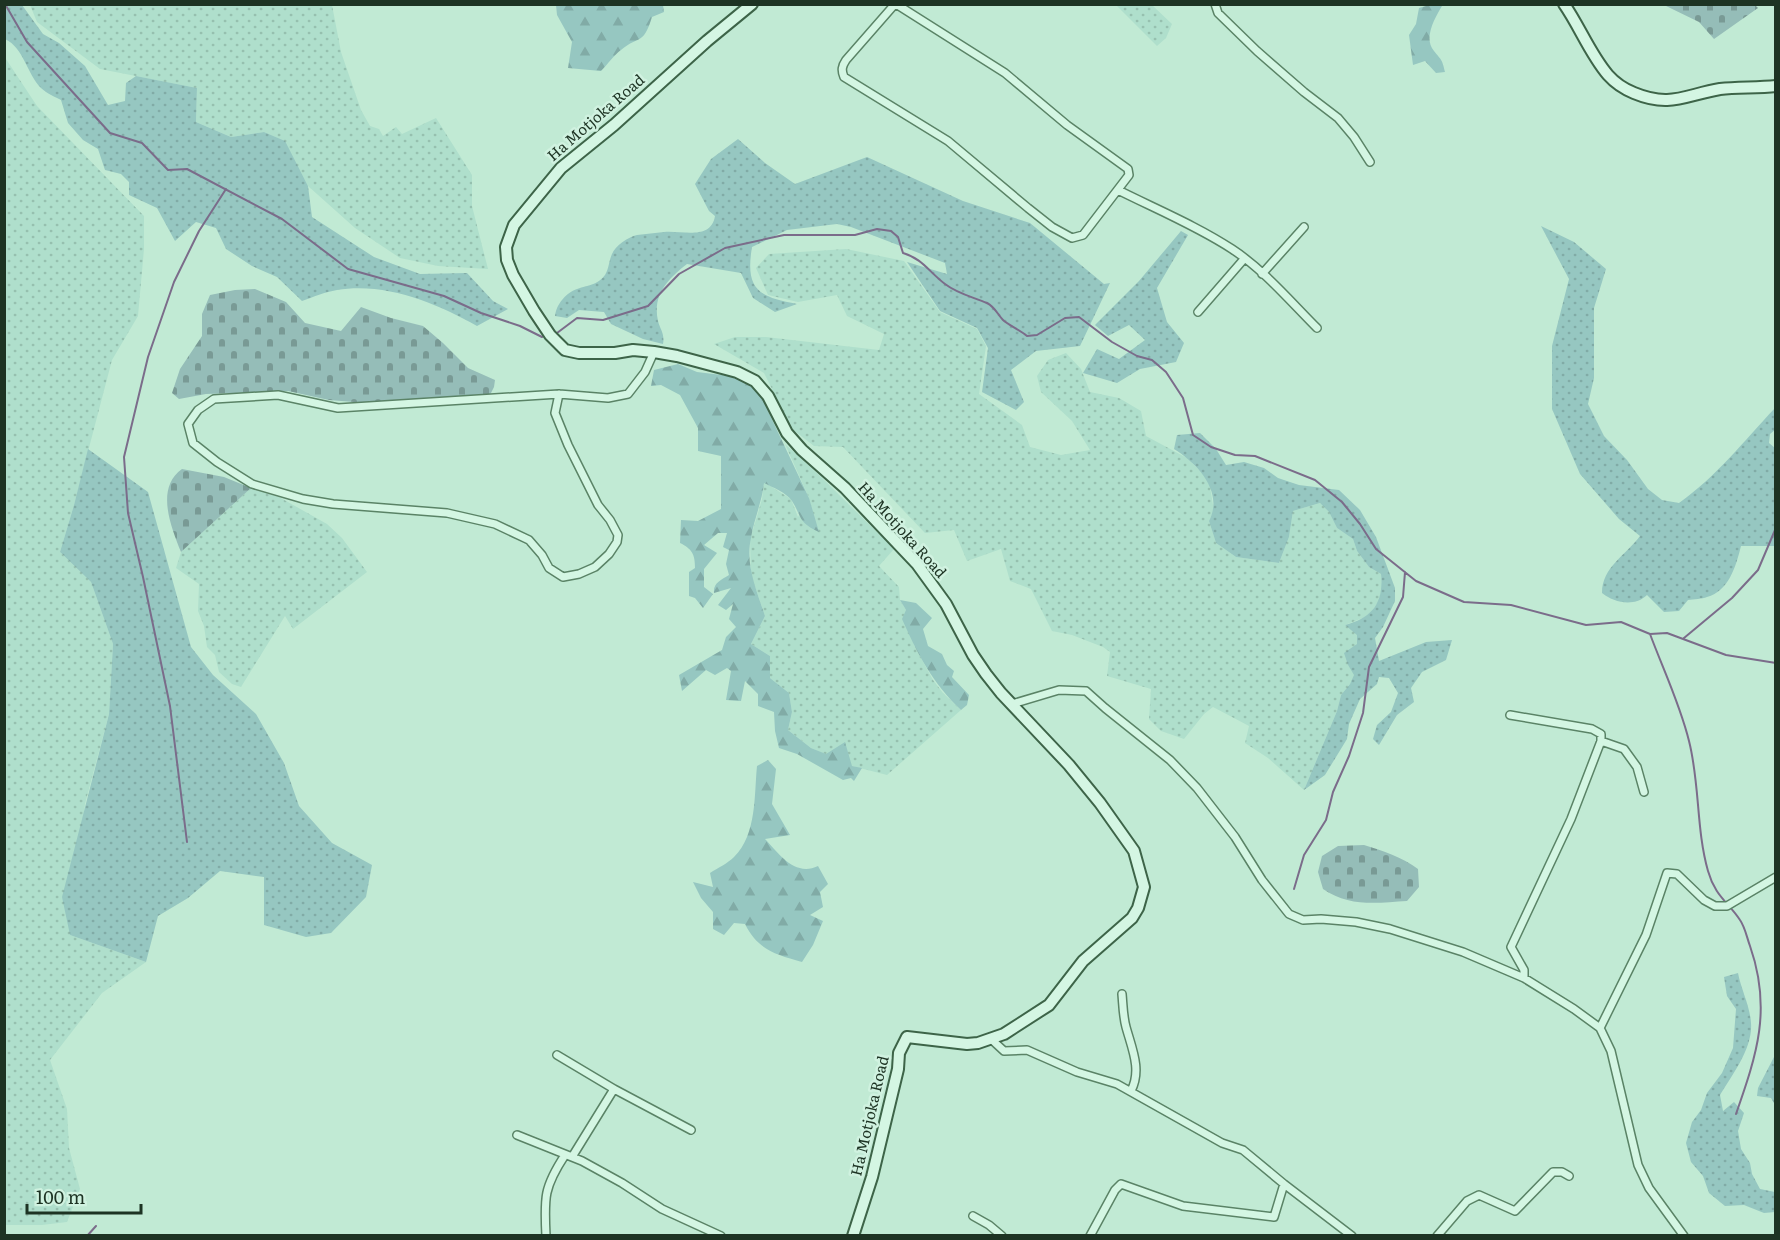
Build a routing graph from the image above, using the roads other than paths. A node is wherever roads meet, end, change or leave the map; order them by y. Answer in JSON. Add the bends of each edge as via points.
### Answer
{"nodes":[{"id":1,"x":752,"y":4,"type":"edge"},
{"id":2,"x":896,"y":4,"type":"edge"},
{"id":3,"x":1215,"y":4,"type":"edge"},
{"id":4,"x":1564,"y":4,"type":"edge"},
{"id":5,"x":1776,"y":86,"type":"edge"},
{"id":6,"x":1370,"y":162,"type":"dead end"},
{"id":7,"x":1118,"y":190,"type":"junction"},
{"id":8,"x":1304,"y":227,"type":"dead end"},
{"id":9,"x":1244,"y":259,"type":"junction"},
{"id":10,"x":1262,"y":274,"type":"junction"},
{"id":11,"x":1198,"y":312,"type":"dead end"},
{"id":12,"x":1317,"y":328,"type":"dead end"},
{"id":13,"x":654,"y":352,"type":"junction"},
{"id":14,"x":559,"y":394,"type":"junction"},
{"id":15,"x":1012,"y":704,"type":"junction"},
{"id":16,"x":1510,"y":715,"type":"dead end"},
{"id":17,"x":1601,"y":741,"type":"junction"},
{"id":18,"x":1644,"y":792,"type":"dead end"},
{"id":19,"x":1776,"y":877,"type":"edge"},
{"id":20,"x":1524,"y":978,"type":"junction"},
{"id":21,"x":1122,"y":994,"type":"dead end"},
{"id":22,"x":1600,"y":1028,"type":"junction"},
{"id":23,"x":991,"y":1039,"type":"junction"},
{"id":24,"x":557,"y":1055,"type":"dead end"},
{"id":25,"x":614,"y":1089,"type":"junction"},
{"id":26,"x":1131,"y":1091,"type":"junction"},
{"id":27,"x":690,"y":1130,"type":"dead end"},
{"id":28,"x":517,"y":1136,"type":"dead end"},
{"id":29,"x":568,"y":1156,"type":"junction"},
{"id":30,"x":1569,"y":1176,"type":"dead end"},
{"id":31,"x":1284,"y":1184,"type":"junction"},
{"id":32,"x":973,"y":1216,"type":"dead end"},
{"id":33,"x":546,"y":1236,"type":"edge"},
{"id":34,"x":721,"y":1236,"type":"edge"},
{"id":35,"x":853,"y":1236,"type":"edge"},
{"id":36,"x":1002,"y":1236,"type":"edge"},
{"id":37,"x":1090,"y":1236,"type":"edge"},
{"id":38,"x":1352,"y":1236,"type":"edge"},
{"id":39,"x":1437,"y":1236,"type":"edge"},
{"id":40,"x":1684,"y":1236,"type":"edge"}],
"edges":[{"from":1,"to":13,"type":"street","name":"Ha Motjoka Road","via":[[561,168],[509,235],[507,260],[513,275],[544,327],[565,350]]},
{"from":2,"to":7,"type":"street","via":[[1005,73],[1128,169],[1129,175]]},
{"from":2,"to":7,"type":"street","via":[[846,60],[842,72],[850,82],[948,141],[1036,214],[1072,238],[1083,235]]},
{"from":3,"to":6,"type":"street","via":[[1218,13],[1257,51],[1338,118]]},
{"from":4,"to":5,"type":"street","via":[[1611,78],[1620,87],[1646,98],[1672,100],[1723,89]]},
{"from":7,"to":9,"type":"street","via":[[1196,228]]},
{"from":8,"to":10,"type":"street"},
{"from":9,"to":10,"type":"street"},
{"from":9,"to":11,"type":"street"},
{"from":10,"to":12,"type":"street"},
{"from":13,"to":14,"type":"street","via":[[628,394],[608,398]]},
{"from":13,"to":15,"type":"street","name":"Ha Motjoka Road","via":[[737,372],[755,381],[802,450],[845,488],[917,564],[946,604],[973,655]]},
{"from":14,"to":14,"type":"street","via":[[338,408],[278,395],[214,399],[188,423],[193,443],[252,484],[333,504],[447,513],[495,524],[529,540],[549,568],[563,577],[595,567],[609,554],[618,536],[568,446],[555,413]]},
{"from":15,"to":20,"type":"street","via":[[1059,690],[1086,691],[1170,760],[1197,788],[1289,914],[1303,920],[1356,922],[1390,929],[1463,952]]},
{"from":15,"to":23,"type":"street","name":"Ha Motjoka Road","via":[[1050,743],[1106,812],[1134,851],[1144,887],[1132,918],[1083,961],[1049,1005]]},
{"from":16,"to":17,"type":"street","via":[[1592,729],[1601,734]]},
{"from":17,"to":18,"type":"street","via":[[1624,749],[1637,767]]},
{"from":17,"to":20,"type":"street","via":[[1571,819],[1511,947],[1524,970]]},
{"from":19,"to":22,"type":"street","via":[[1727,906],[1715,906],[1677,874],[1666,873],[1646,935]]},
{"from":20,"to":22,"type":"street"},
{"from":21,"to":26,"type":"street","via":[[1135,1065],[1136,1081]]},
{"from":22,"to":40,"type":"street","via":[[1611,1051],[1642,1178]]},
{"from":23,"to":26,"type":"street","via":[[1004,1051],[1027,1050]]},
{"from":23,"to":35,"type":"street","name":"Ha Motjoka Road","via":[[967,1044],[907,1036],[899,1053],[872,1177]]},
{"from":24,"to":25,"type":"street"},
{"from":25,"to":27,"type":"street"},
{"from":25,"to":29,"type":"street"},
{"from":26,"to":31,"type":"street","via":[[1222,1143],[1243,1150]]},
{"from":28,"to":29,"type":"street"},
{"from":29,"to":33,"type":"street","via":[[550,1177]]},
{"from":29,"to":34,"type":"street","via":[[622,1183],[662,1209]]},
{"from":30,"to":39,"type":"street","via":[[1552,1172],[1515,1211],[1479,1195],[1467,1201]]},
{"from":31,"to":37,"type":"street","via":[[1274,1217],[1183,1206],[1121,1184]]},
{"from":31,"to":38,"type":"street"},
{"from":32,"to":36,"type":"street"}]}
